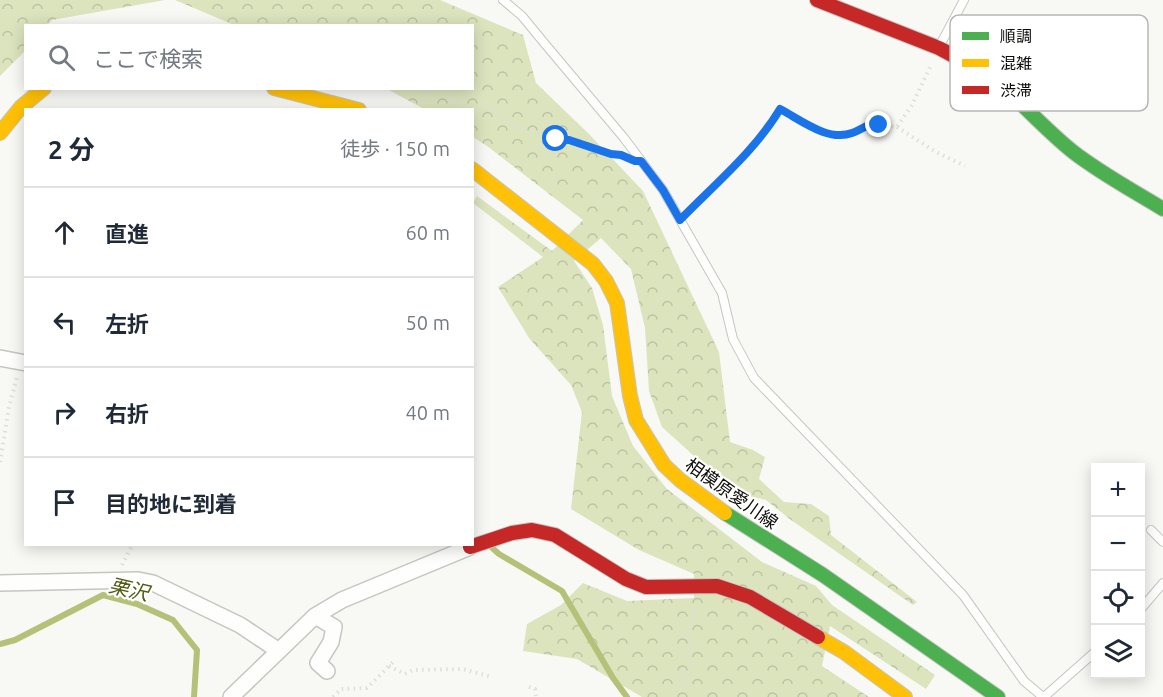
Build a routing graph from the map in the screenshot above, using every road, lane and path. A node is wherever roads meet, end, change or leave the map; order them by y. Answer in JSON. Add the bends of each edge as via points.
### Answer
{"nodes":[{"id":1,"x":502,"y":0,"type":"edge"},
{"id":2,"x":817,"y":0,"type":"edge"},
{"id":3,"x":964,"y":0,"type":"edge"},
{"id":4,"x":956,"y":15,"type":"edge"},
{"id":5,"x":950,"y":27,"type":"edge"},
{"id":6,"x":939,"y":48,"type":"junction"},
{"id":7,"x":950,"y":54,"type":"edge"},
{"id":8,"x":42,"y":90,"type":"edge"},
{"id":9,"x":282,"y":90,"type":"edge"},
{"id":10,"x":428,"y":90,"type":"edge"},
{"id":11,"x":447,"y":90,"type":"edge"},
{"id":12,"x":351,"y":108,"type":"edge"},
{"id":13,"x":423,"y":108,"type":"edge"},
{"id":14,"x":468,"y":108,"type":"edge"},
{"id":15,"x":474,"y":109,"type":"edge"},
{"id":16,"x":1029,"y":111,"type":"edge"},
{"id":17,"x":897,"y":128,"type":"junction"},
{"id":18,"x":0,"y":133,"type":"edge"},
{"id":19,"x":641,"y":161,"type":"junction"},
{"id":20,"x":965,"y":166,"type":"dead end"},
{"id":21,"x":474,"y":171,"type":"edge"},
{"id":22,"x":1163,"y":209,"type":"edge"},
{"id":23,"x":680,"y":220,"type":"junction"},
{"id":24,"x":0,"y":358,"type":"edge"},
{"id":25,"x":23,"y":362,"type":"edge"},
{"id":26,"x":0,"y":462,"type":"edge"},
{"id":27,"x":1150,"y":530,"type":"dead end"},
{"id":28,"x":1163,"y":542,"type":"edge"},
{"id":29,"x":474,"y":544,"type":"edge"},
{"id":30,"x":469,"y":546,"type":"edge"},
{"id":31,"x":0,"y":583,"type":"edge"},
{"id":32,"x":1163,"y":583,"type":"edge"},
{"id":33,"x":699,"y":586,"type":"junction"},
{"id":34,"x":1145,"y":604,"type":"edge"},
{"id":35,"x":315,"y":616,"type":"junction"},
{"id":36,"x":279,"y":651,"type":"junction"},
{"id":37,"x":1091,"y":655,"type":"edge"},
{"id":38,"x":394,"y":661,"type":"dead end"},
{"id":39,"x":389,"y":666,"type":"junction"},
{"id":40,"x":327,"y":671,"type":"dead end"},
{"id":41,"x":492,"y":677,"type":"dead end"},
{"id":42,"x":530,"y":687,"type":"dead end"},
{"id":43,"x":680,"y":687,"type":"dead end"},
{"id":44,"x":231,"y":697,"type":"edge"},
{"id":45,"x":333,"y":697,"type":"edge"},
{"id":46,"x":536,"y":697,"type":"edge"},
{"id":47,"x":905,"y":697,"type":"edge"},
{"id":48,"x":998,"y":697,"type":"edge"},
{"id":49,"x":1043,"y":697,"type":"edge"}],
"edges":[{"from":1,"to":19,"type":"lane","via":[[534,30]]},
{"from":2,"to":6,"type":"main road"},
{"from":3,"to":4,"type":"lane"},
{"from":5,"to":6,"type":"lane"},
{"from":6,"to":7,"type":"main road"},
{"from":6,"to":17,"type":"path"},
{"from":8,"to":18,"type":"main road"},
{"from":9,"to":12,"type":"main road"},
{"from":10,"to":13,"type":"path"},
{"from":11,"to":14,"type":"path","via":[[452,101]]},
{"from":15,"to":19,"type":"path","via":[[490,107],[512,124],[532,132]]},
{"from":16,"to":22,"type":"main road","via":[[1071,150]]},
{"from":17,"to":20,"type":"path"},
{"from":17,"to":23,"type":"path","via":[[868,124],[851,134],[827,134],[780,109],[742,157]]},
{"from":19,"to":23,"type":"lane"},
{"from":21,"to":48,"type":"main road","name":"相模原愛川線","via":[[593,264],[606,281],[617,303],[636,420],[664,465],[738,522],[823,575]]},
{"from":23,"to":49,"type":"lane","via":[[722,293],[733,339],[754,378],[963,595],[1024,681]]},
{"from":24,"to":25,"type":"street"},
{"from":25,"to":26,"type":"path","via":[[9,407]]},
{"from":27,"to":28,"type":"lane"},
{"from":29,"to":33,"type":"main road","via":[[531,530],[555,535],[646,587]]},
{"from":30,"to":35,"type":"street","via":[[342,600]]},
{"from":31,"to":36,"type":"street","via":[[153,583],[240,625]]},
{"from":32,"to":34,"type":"lane"},
{"from":33,"to":43,"type":"path","via":[[687,641],[693,645],[687,656],[695,665],[681,671],[686,684]]},
{"from":33,"to":47,"type":"main road","via":[[717,586],[750,597],[844,652]]},
{"from":35,"to":36,"type":"street"},
{"from":35,"to":40,"type":"street","via":[[334,627],[331,642],[318,663]]},
{"from":36,"to":44,"type":"street"},
{"from":37,"to":49,"type":"lane"},
{"from":38,"to":39,"type":"path"},
{"from":39,"to":41,"type":"path","via":[[405,674],[413,670],[463,669]]},
{"from":39,"to":45,"type":"path","via":[[367,688],[341,689]]},
{"from":42,"to":46,"type":"path","via":[[536,689]]}]}
